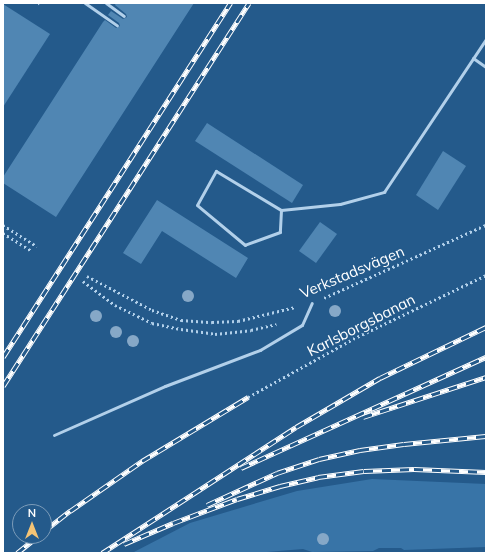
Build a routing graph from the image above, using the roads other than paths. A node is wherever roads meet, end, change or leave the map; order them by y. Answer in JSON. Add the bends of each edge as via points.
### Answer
{"nodes":[{"id":1,"x":85,"y":3,"type":"edge"},
{"id":2,"x":106,"y":3,"type":"edge"},
{"id":3,"x":124,"y":16,"type":"dead end"},
{"id":4,"x":117,"y":25,"type":"dead end"},
{"id":5,"x":486,"y":39,"type":"edge"},
{"id":6,"x":473,"y":58,"type":"junction"},
{"id":7,"x":486,"y":67,"type":"edge"},
{"id":8,"x":281,"y":210,"type":"junction"},
{"id":9,"x":312,"y":303,"type":"road end"},
{"id":10,"x":54,"y":435,"type":"dead end"}],
"edges":[{"from":1,"to":4,"type":"lane"},
{"from":2,"to":3,"type":"lane"},
{"from":5,"to":6,"type":"lane"},
{"from":6,"to":7,"type":"lane"},
{"from":6,"to":8,"type":"lane","via":[[384,192],[340,204]]},
{"from":8,"to":8,"type":"lane","via":[[216,171],[197,205],[245,245],[280,232]]},
{"from":9,"to":10,"type":"lane","via":[[302,325],[260,350],[165,386]]}]}
